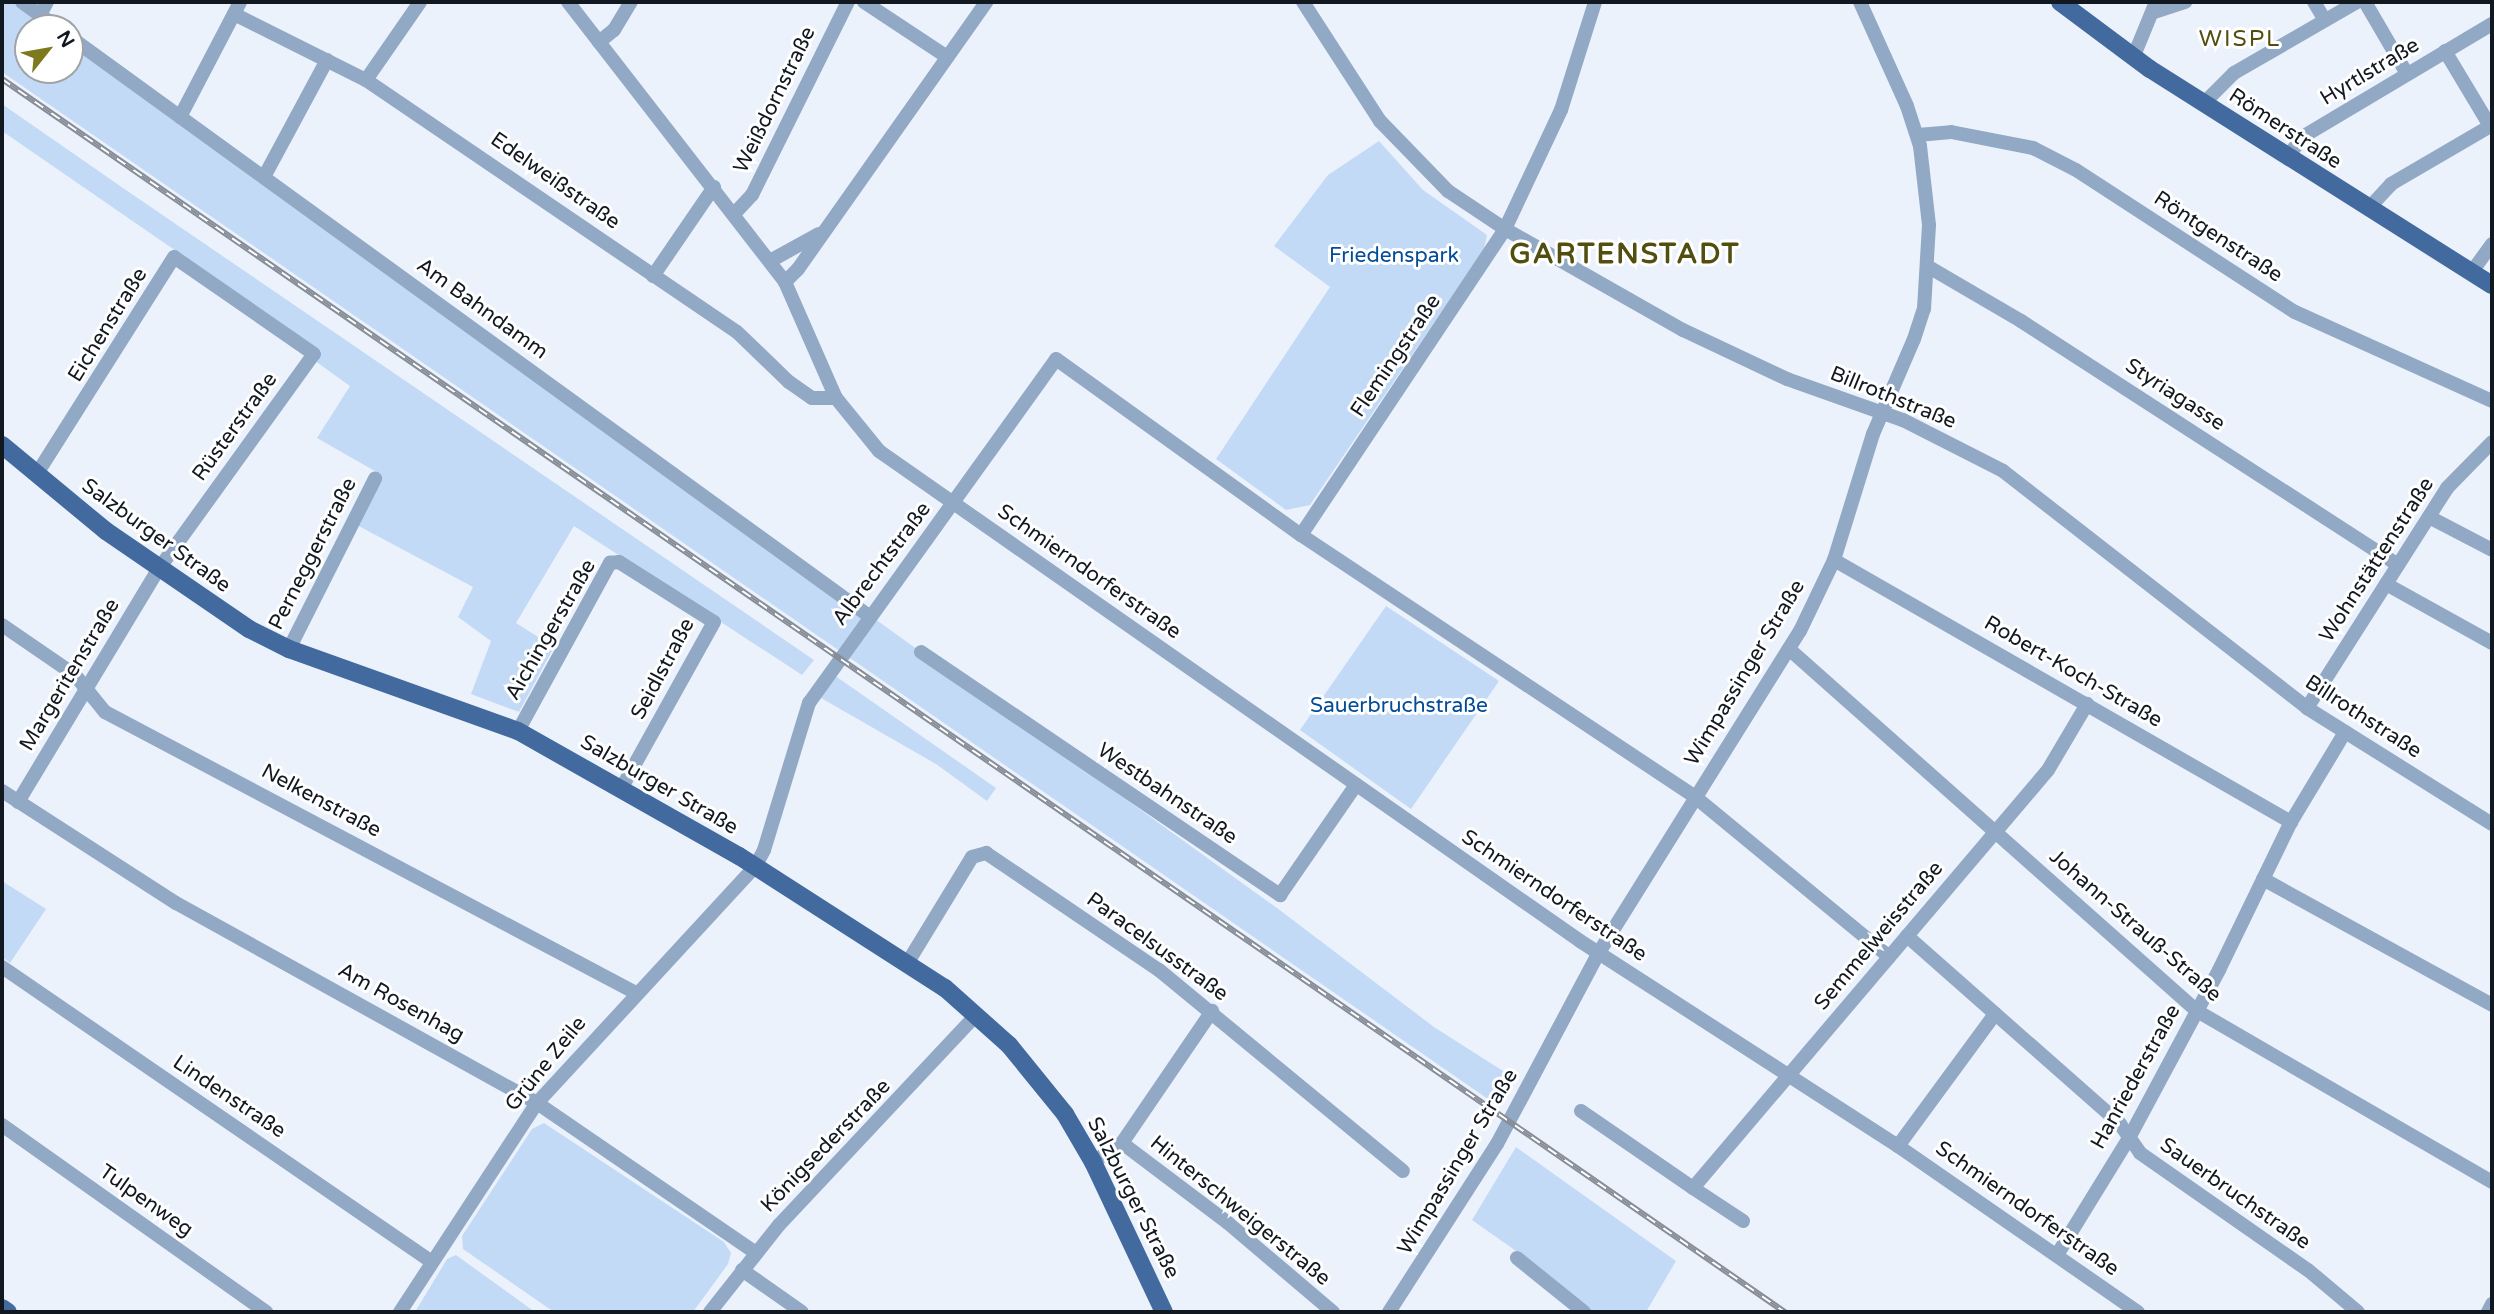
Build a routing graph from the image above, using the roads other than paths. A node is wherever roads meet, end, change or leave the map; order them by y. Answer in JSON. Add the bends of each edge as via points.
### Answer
{"nodes":[{"id":1,"x":22,"y":2,"type":"edge"},
{"id":2,"x":420,"y":2,"type":"edge"},
{"id":3,"x":568,"y":2,"type":"edge"},
{"id":4,"x":631,"y":2,"type":"edge"},
{"id":5,"x":848,"y":2,"type":"edge"},
{"id":6,"x":864,"y":2,"type":"edge"},
{"id":7,"x":986,"y":2,"type":"edge"},
{"id":8,"x":1303,"y":2,"type":"edge"},
{"id":9,"x":1595,"y":2,"type":"edge"},
{"id":10,"x":1860,"y":2,"type":"edge"},
{"id":11,"x":2060,"y":2,"type":"edge"},
{"id":12,"x":2185,"y":2,"type":"edge"},
{"id":13,"x":2314,"y":2,"type":"edge"},
{"id":14,"x":2357,"y":2,"type":"edge"},
{"id":15,"x":2365,"y":2,"type":"edge"},
{"id":16,"x":2155,"y":7,"type":"edge"},
{"id":17,"x":44,"y":8,"type":"edge"},
{"id":18,"x":237,"y":8,"type":"edge"},
{"id":19,"x":2325,"y":20,"type":"junction"},
{"id":20,"x":2492,"y":24,"type":"edge"},
{"id":21,"x":599,"y":41,"type":"junction"},
{"id":22,"x":84,"y":47,"type":"edge"},
{"id":23,"x":2445,"y":51,"type":"junction"},
{"id":24,"x":947,"y":57,"type":"junction"},
{"id":25,"x":2133,"y":58,"type":"junction"},
{"id":26,"x":327,"y":60,"type":"junction"},
{"id":27,"x":2407,"y":74,"type":"junction"},
{"id":28,"x":366,"y":80,"type":"junction"},
{"id":29,"x":2203,"y":104,"type":"junction"},
{"id":30,"x":180,"y":117,"type":"junction"},
{"id":31,"x":2491,"y":126,"type":"edge"},
{"id":32,"x":1918,"y":135,"type":"junction"},
{"id":33,"x":2287,"y":158,"type":"junction"},
{"id":34,"x":264,"y":177,"type":"junction"},
{"id":35,"x":714,"y":187,"type":"junction"},
{"id":36,"x":2368,"y":209,"type":"junction"},
{"id":37,"x":735,"y":213,"type":"junction"},
{"id":38,"x":1505,"y":229,"type":"junction"},
{"id":39,"x":819,"y":234,"type":"junction"},
{"id":40,"x":2492,"y":244,"type":"edge"},
{"id":41,"x":770,"y":261,"type":"junction"},
{"id":42,"x":1927,"y":266,"type":"junction"},
{"id":43,"x":2471,"y":273,"type":"junction"},
{"id":44,"x":653,"y":276,"type":"junction"},
{"id":45,"x":785,"y":282,"type":"junction"},
{"id":46,"x":2492,"y":285,"type":"edge"},
{"id":47,"x":269,"y":323,"type":"joint"},
{"id":48,"x":836,"y":398,"type":"junction"},
{"id":49,"x":2492,"y":401,"type":"edge"},
{"id":50,"x":1882,"y":413,"type":"junction"},
{"id":51,"x":2492,"y":442,"type":"edge"},
{"id":52,"x":2,"y":446,"type":"edge"},
{"id":53,"x":36,"y":475,"type":"junction"},
{"id":54,"x":375,"y":479,"type":"dead end"},
{"id":55,"x":954,"y":502,"type":"junction"},
{"id":56,"x":2429,"y":517,"type":"junction"},
{"id":57,"x":1301,"y":535,"type":"junction"},
{"id":58,"x":2492,"y":550,"type":"edge"},
{"id":59,"x":1834,"y":559,"type":"junction"},
{"id":60,"x":2398,"y":565,"type":"junction"},
{"id":61,"x":158,"y":570,"type":"junction"},
{"id":62,"x":2386,"y":584,"type":"junction"},
{"id":63,"x":662,"y":590,"type":"joint"},
{"id":64,"x":869,"y":616,"type":"junction"},
{"id":65,"x":2,"y":625,"type":"edge"},
{"id":66,"x":2492,"y":643,"type":"edge"},
{"id":67,"x":289,"y":649,"type":"junction"},
{"id":68,"x":1790,"y":649,"type":"junction"},
{"id":69,"x":921,"y":652,"type":"dead end"},
{"id":70,"x":87,"y":689,"type":"junction"},
{"id":71,"x":2087,"y":704,"type":"junction"},
{"id":72,"x":2307,"y":708,"type":"junction"},
{"id":73,"x":518,"y":731,"type":"junction"},
{"id":74,"x":2345,"y":732,"type":"junction"},
{"id":75,"x":1356,"y":785,"type":"junction"},
{"id":76,"x":621,"y":789,"type":"junction"},
{"id":77,"x":2,"y":791,"type":"edge"},
{"id":78,"x":1694,"y":796,"type":"junction"},
{"id":79,"x":18,"y":802,"type":"junction"},
{"id":80,"x":2291,"y":822,"type":"junction"},
{"id":81,"x":2492,"y":824,"type":"edge"},
{"id":82,"x":1995,"y":832,"type":"junction"},
{"id":83,"x":755,"y":866,"type":"junction"},
{"id":84,"x":2263,"y":878,"type":"junction"},
{"id":85,"x":1907,"y":936,"type":"junction"},
{"id":86,"x":1598,"y":954,"type":"junction"},
{"id":87,"x":1889,"y":957,"type":"junction"},
{"id":88,"x":908,"y":962,"type":"junction"},
{"id":89,"x":2,"y":967,"type":"edge"},
{"id":90,"x":636,"y":993,"type":"junction"},
{"id":91,"x":2492,"y":1005,"type":"edge"},
{"id":92,"x":1212,"y":1011,"type":"junction"},
{"id":93,"x":2197,"y":1011,"type":"junction"},
{"id":94,"x":977,"y":1014,"type":"junction"},
{"id":95,"x":1995,"y":1014,"type":"junction"},
{"id":96,"x":1789,"y":1075,"type":"junction"},
{"id":97,"x":537,"y":1103,"type":"junction"},
{"id":98,"x":1581,"y":1111,"type":"dead end"},
{"id":99,"x":2,"y":1125,"type":"edge"},
{"id":100,"x":2129,"y":1138,"type":"junction"},
{"id":101,"x":1122,"y":1143,"type":"junction"},
{"id":102,"x":1898,"y":1146,"type":"junction"},
{"id":103,"x":1093,"y":1162,"type":"junction"},
{"id":104,"x":1403,"y":1171,"type":"dead end"},
{"id":105,"x":2492,"y":1182,"type":"edge"},
{"id":106,"x":1693,"y":1188,"type":"junction"},
{"id":107,"x":1743,"y":1221,"type":"dead end"},
{"id":108,"x":755,"y":1253,"type":"junction"},
{"id":109,"x":2057,"y":1255,"type":"junction"},
{"id":110,"x":1517,"y":1258,"type":"dead end"},
{"id":111,"x":432,"y":1262,"type":"junction"},
{"id":112,"x":742,"y":1269,"type":"junction"},
{"id":113,"x":2492,"y":1304,"type":"edge"},
{"id":114,"x":2,"y":1308,"type":"edge"},
{"id":115,"x":8,"y":1312,"type":"edge"},
{"id":116,"x":266,"y":1312,"type":"edge"},
{"id":117,"x":400,"y":1312,"type":"edge"},
{"id":118,"x":710,"y":1312,"type":"edge"},
{"id":119,"x":802,"y":1312,"type":"edge"},
{"id":120,"x":1164,"y":1312,"type":"edge"},
{"id":121,"x":1333,"y":1312,"type":"edge"},
{"id":122,"x":1390,"y":1312,"type":"edge"},
{"id":123,"x":1584,"y":1312,"type":"edge"},
{"id":124,"x":2138,"y":1312,"type":"edge"},
{"id":125,"x":2358,"y":1312,"type":"edge"},
{"id":126,"x":2488,"y":1312,"type":"edge"}],
"edges":[{"from":1,"to":17,"type":"street"},
{"from":2,"to":28,"type":"street"},
{"from":3,"to":21,"type":"street","name":"Albrechtstraße"},
{"from":4,"to":21,"type":"street","via":[[614,30]]},
{"from":5,"to":37,"type":"street","name":"Weißdornstraße","via":[[752,195]]},
{"from":6,"to":24,"type":"street"},
{"from":7,"to":24,"type":"street"},
{"from":8,"to":38,"type":"street","name":"Billrothstraße","via":[[1392,135],[1448,191]]},
{"from":9,"to":38,"type":"street","name":"Flemingstraße","via":[[1561,110]]},
{"from":10,"to":32,"type":"street","name":"Wimpassinger Straße"},
{"from":11,"to":25,"type":"main road","name":"Römerstraße"},
{"from":12,"to":16,"type":"street"},
{"from":13,"to":19,"type":"street"},
{"from":14,"to":19,"type":"street"},
{"from":15,"to":27,"type":"street"},
{"from":16,"to":25,"type":"street"},
{"from":18,"to":26,"type":"street","name":"Edelweißstraße"},
{"from":18,"to":30,"type":"street"},
{"from":19,"to":29,"type":"street","via":[[2234,73]]},
{"from":20,"to":23,"type":"street","name":"Hyrtlstraße"},
{"from":21,"to":35,"type":"street","name":"Albrechtstraße"},
{"from":22,"to":30,"type":"street","name":"Am Bahndamm"},
{"from":23,"to":27,"type":"street","name":"Hyrtlstraße"},
{"from":23,"to":31,"type":"street","name":"Hyrtlstraße"},
{"from":24,"to":39,"type":"street"},
{"from":25,"to":29,"type":"main road","name":"Römerstraße"},
{"from":26,"to":28,"type":"street","name":"Edelweißstraße"},
{"from":26,"to":34,"type":"street"},
{"from":27,"to":33,"type":"street","name":"Hyrtlstraße","via":[[2304,136]]},
{"from":28,"to":44,"type":"street","name":"Edelweißstraße"},
{"from":29,"to":33,"type":"main road","name":"Römerstraße"},
{"from":30,"to":34,"type":"street","name":"Am Bahndamm"},
{"from":31,"to":36,"type":"street","via":[[2392,184]]},
{"from":32,"to":42,"type":"street","name":"Wimpassinger Straße","via":[[1929,225]]},
{"from":32,"to":49,"type":"street","name":"Röntgenstraße","via":[[1951,132],[2033,148],[2076,170],[2295,312]]},
{"from":33,"to":36,"type":"main road","name":"Römerstraße"},
{"from":34,"to":64,"type":"street","name":"Am Bahndamm"},
{"from":35,"to":37,"type":"street","name":"Albrechtstraße"},
{"from":35,"to":44,"type":"street"},
{"from":36,"to":43,"type":"main road","name":"Römerstraße"},
{"from":37,"to":41,"type":"street","name":"Albrechtstraße"},
{"from":38,"to":50,"type":"street","name":"Billrothstraße","via":[[1741,359]]},
{"from":38,"to":57,"type":"street","name":"Flemingstraße"},
{"from":39,"to":41,"type":"street"},
{"from":39,"to":45,"type":"street"},
{"from":40,"to":43,"type":"street"},
{"from":41,"to":45,"type":"street","name":"Albrechtstraße"},
{"from":42,"to":50,"type":"street","name":"Wimpassinger Straße","via":[[1924,309]]},
{"from":42,"to":60,"type":"street","name":"Styriagasse","via":[[2021,321]]},
{"from":43,"to":46,"type":"main road","name":"Römerstraße"},
{"from":44,"to":48,"type":"street","name":"Edelweißstraße","via":[[737,332],[812,398]]},
{"from":45,"to":48,"type":"street","name":"Albrechtstraße"},
{"from":47,"to":53,"type":"street","name":"Eichenstraße","via":[[174,257]]},
{"from":47,"to":61,"type":"street","name":"Rüsterstraße","via":[[314,354]]},
{"from":48,"to":55,"type":"street","name":"Albrechtstraße","via":[[879,451]]},
{"from":50,"to":59,"type":"street","name":"Wimpassinger Straße"},
{"from":50,"to":72,"type":"street","name":"Billrothstraße","via":[[1977,457],[2027,488]]},
{"from":51,"to":56,"type":"street","name":"Wohnstättenstraße","via":[[2447,488]]},
{"from":52,"to":53,"type":"main road","name":"Salzburger Straße"},
{"from":53,"to":61,"type":"main road","name":"Salzburger Straße"},
{"from":54,"to":67,"type":"street","name":"Perneggerstraße"},
{"from":55,"to":57,"type":"street","via":[[1056,359]]},
{"from":55,"to":64,"type":"street","name":"Albrechtstraße"},
{"from":55,"to":75,"type":"street","name":"Schmierndorferstraße"},
{"from":56,"to":58,"type":"street"},
{"from":56,"to":60,"type":"street","name":"Wohnstättenstraße"},
{"from":57,"to":78,"type":"street"},
{"from":59,"to":68,"type":"street","name":"Wimpassinger Straße"},
{"from":59,"to":71,"type":"street","name":"Robert-Koch-Straße"},
{"from":60,"to":62,"type":"street","name":"Wohnstättenstraße"},
{"from":61,"to":67,"type":"main road","name":"Salzburger Straße","via":[[249,629]]},
{"from":61,"to":70,"type":"street","name":"Margeritenstraße"},
{"from":62,"to":66,"type":"street"},
{"from":62,"to":72,"type":"street","name":"Wohnstättenstraße"},
{"from":63,"to":73,"type":"street","name":"Aichingerstraße","via":[[619,562],[610,564]]},
{"from":63,"to":76,"type":"street","name":"Seidlstraße","via":[[714,622]]},
{"from":64,"to":83,"type":"street","name":"Albrechtstraße","via":[[809,703],[764,850]]},
{"from":65,"to":70,"type":"street","name":"Nelkenstraße","via":[[75,674]]},
{"from":67,"to":73,"type":"main road","name":"Salzburger Straße"},
{"from":68,"to":78,"type":"street","name":"Wimpassinger Straße"},
{"from":68,"to":82,"type":"street","name":"Johann-Strauß-Straße"},
{"from":69,"to":75,"type":"street","name":"Westbahnstraße","via":[[1280,895]]},
{"from":70,"to":79,"type":"street","name":"Margeritenstraße"},
{"from":70,"to":90,"type":"street","name":"Nelkenstraße","via":[[105,712]]},
{"from":71,"to":80,"type":"street","name":"Robert-Koch-Straße"},
{"from":71,"to":82,"type":"street","name":"Semmelweisstraße","via":[[2048,770]]},
{"from":72,"to":74,"type":"street","name":"Billrothstraße"},
{"from":73,"to":76,"type":"main road","name":"Salzburger Straße"},
{"from":74,"to":80,"type":"street","name":"Hanriederstraße"},
{"from":74,"to":81,"type":"street","name":"Billrothstraße"},
{"from":75,"to":86,"type":"street","name":"Schmierndorferstraße"},
{"from":76,"to":83,"type":"main road","name":"Salzburger Straße"},
{"from":77,"to":79,"type":"street","name":"Am Rosenhag"},
{"from":78,"to":86,"type":"street","name":"Wimpassinger Straße"},
{"from":78,"to":87,"type":"street"},
{"from":79,"to":97,"type":"street","name":"Am Rosenhag","via":[[176,903]]},
{"from":80,"to":84,"type":"street","name":"Hanriederstraße"},
{"from":82,"to":85,"type":"street","name":"Semmelweisstraße"},
{"from":82,"to":93,"type":"street","name":"Johann-Strauß-Straße"},
{"from":83,"to":88,"type":"main road","name":"Salzburger Straße"},
{"from":83,"to":90,"type":"street","name":"Grüne Zeile"},
{"from":84,"to":91,"type":"street"},
{"from":84,"to":93,"type":"street","name":"Hanriederstraße"},
{"from":85,"to":87,"type":"street","name":"Semmelweisstraße"},
{"from":85,"to":95,"type":"street","name":"Sauerbruchstraße"},
{"from":86,"to":96,"type":"street","name":"Schmierndorferstraße"},
{"from":86,"to":122,"type":"street","name":"Wimpassinger Straße","via":[[1497,1144]]},
{"from":87,"to":96,"type":"street","name":"Semmelweisstraße"},
{"from":88,"to":92,"type":"street","name":"Paracelsusstraße","via":[[972,857],[986,853]]},
{"from":88,"to":94,"type":"main road","name":"Salzburger Straße"},
{"from":89,"to":111,"type":"street","name":"Lindenstraße"},
{"from":90,"to":97,"type":"street","name":"Grüne Zeile"},
{"from":92,"to":101,"type":"street","name":"Hinterschweigerstraße"},
{"from":92,"to":104,"type":"street","name":"Paracelsusstraße"},
{"from":93,"to":100,"type":"street","name":"Hanriederstraße"},
{"from":93,"to":105,"type":"street","name":"Johann-Strauß-Straße"},
{"from":94,"to":103,"type":"main road","name":"Salzburger Straße","via":[[1040,1080]]},
{"from":94,"to":108,"type":"street","name":"Königsederstraße"},
{"from":95,"to":100,"type":"street","name":"Sauerbruchstraße","via":[[2120,1124]]},
{"from":95,"to":102,"type":"street"},
{"from":96,"to":102,"type":"street","name":"Schmierndorferstraße"},
{"from":96,"to":106,"type":"street","name":"Semmelweisstraße"},
{"from":97,"to":108,"type":"street","name":"Am Rosenhag"},
{"from":97,"to":111,"type":"street","name":"Grüne Zeile"},
{"from":98,"to":106,"type":"street"},
{"from":99,"to":116,"type":"street","name":"Tulpenweg"},
{"from":100,"to":109,"type":"street","name":"Hanriederstraße"},
{"from":100,"to":125,"type":"street","name":"Sauerbruchstraße","via":[[2140,1153],[2308,1270]]},
{"from":101,"to":103,"type":"street","name":"Hinterschweigerstraße"},
{"from":101,"to":121,"type":"street","name":"Hinterschweigerstraße","via":[[1228,1223]]},
{"from":102,"to":109,"type":"street","name":"Schmierndorferstraße"},
{"from":103,"to":120,"type":"main road","name":"Salzburger Straße"},
{"from":106,"to":107,"type":"street"},
{"from":108,"to":112,"type":"street","name":"Königsederstraße"},
{"from":109,"to":124,"type":"street","name":"Schmierndorferstraße"},
{"from":110,"to":123,"type":"street"},
{"from":111,"to":117,"type":"street","name":"Grüne Zeile"},
{"from":112,"to":118,"type":"street","name":"Königsederstraße"},
{"from":112,"to":119,"type":"street"},
{"from":113,"to":126,"type":"street"},
{"from":114,"to":115,"type":"main road"}]}
